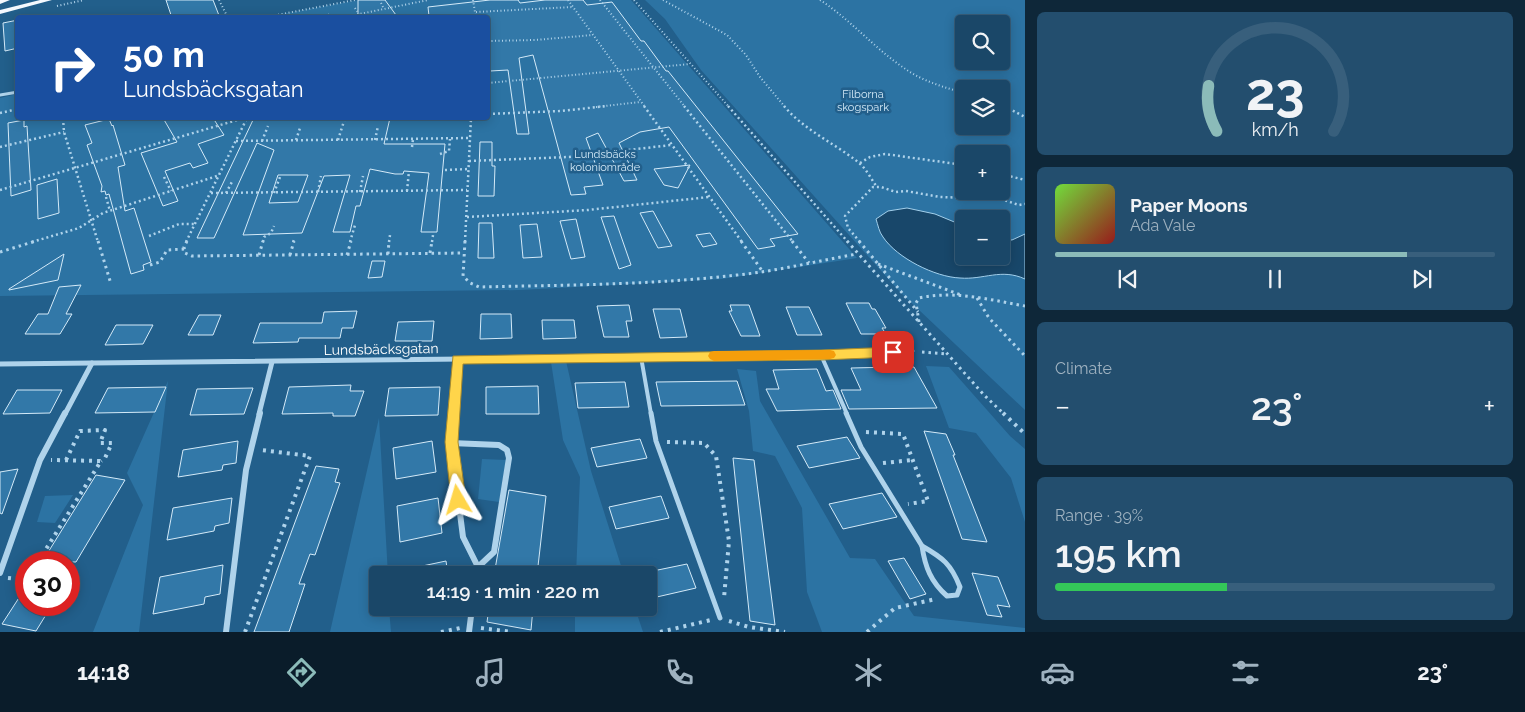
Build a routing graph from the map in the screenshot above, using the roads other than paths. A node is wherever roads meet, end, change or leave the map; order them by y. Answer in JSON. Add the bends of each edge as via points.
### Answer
{"nodes":[{"id":1,"x":7,"y":0,"type":"edge"},
{"id":2,"x":49,"y":0,"type":"edge"},
{"id":3,"x":0,"y":2,"type":"edge"},
{"id":4,"x":0,"y":12,"type":"edge"},
{"id":5,"x":15,"y":92,"type":"edge"},
{"id":6,"x":0,"y":95,"type":"edge"},
{"id":7,"x":912,"y":351,"type":"road end"},
{"id":8,"x":821,"y":355,"type":"junction"},
{"id":9,"x":641,"y":357,"type":"junction"},
{"id":10,"x":457,"y":359,"type":"junction"},
{"id":11,"x":272,"y":362,"type":"junction"},
{"id":12,"x":92,"y":363,"type":"junction"},
{"id":13,"x":0,"y":364,"type":"edge"},
{"id":14,"x":451,"y":442,"type":"junction"},
{"id":15,"x":922,"y":546,"type":"junction"},
{"id":16,"x":475,"y":566,"type":"edge"},
{"id":17,"x":481,"y":566,"type":"edge"},
{"id":18,"x":0,"y":575,"type":"edge"},
{"id":19,"x":471,"y":616,"type":"edge"},
{"id":20,"x":720,"y":618,"type":"road end"},
{"id":21,"x":470,"y":629,"type":"edge"},
{"id":22,"x":226,"y":632,"type":"edge"}],
"edges":[{"from":1,"to":3,"type":"main road"},
{"from":2,"to":4,"type":"main road"},
{"from":5,"to":6,"type":"street"},
{"from":7,"to":8,"type":"street","name":"Lundsbäcksgatan"},
{"from":8,"to":9,"type":"street","name":"Lundsbäcksgatan"},
{"from":8,"to":15,"type":"lane","via":[[853,431]]},
{"from":9,"to":10,"type":"street","name":"Lundsbäcksgatan"},
{"from":9,"to":20,"type":"lane","via":[[656,442]]},
{"from":10,"to":11,"type":"street","name":"Lundsbäcksgatan"},
{"from":10,"to":14,"type":"street"},
{"from":11,"to":12,"type":"street","name":"Lundsbäcksgatan"},
{"from":11,"to":22,"type":"street","via":[[250,449]]},
{"from":12,"to":13,"type":"street","name":"Lundsbäcksgatan"},
{"from":12,"to":18,"type":"street","via":[[40,460]]},
{"from":14,"to":16,"type":"street","via":[[463,537]]},
{"from":14,"to":17,"type":"street","via":[[499,446],[507,450],[509,458],[494,552]]},
{"from":15,"to":15,"type":"lane","via":[[933,585],[947,596],[957,595],[960,587],[952,566]]},
{"from":19,"to":21,"type":"street"}]}
